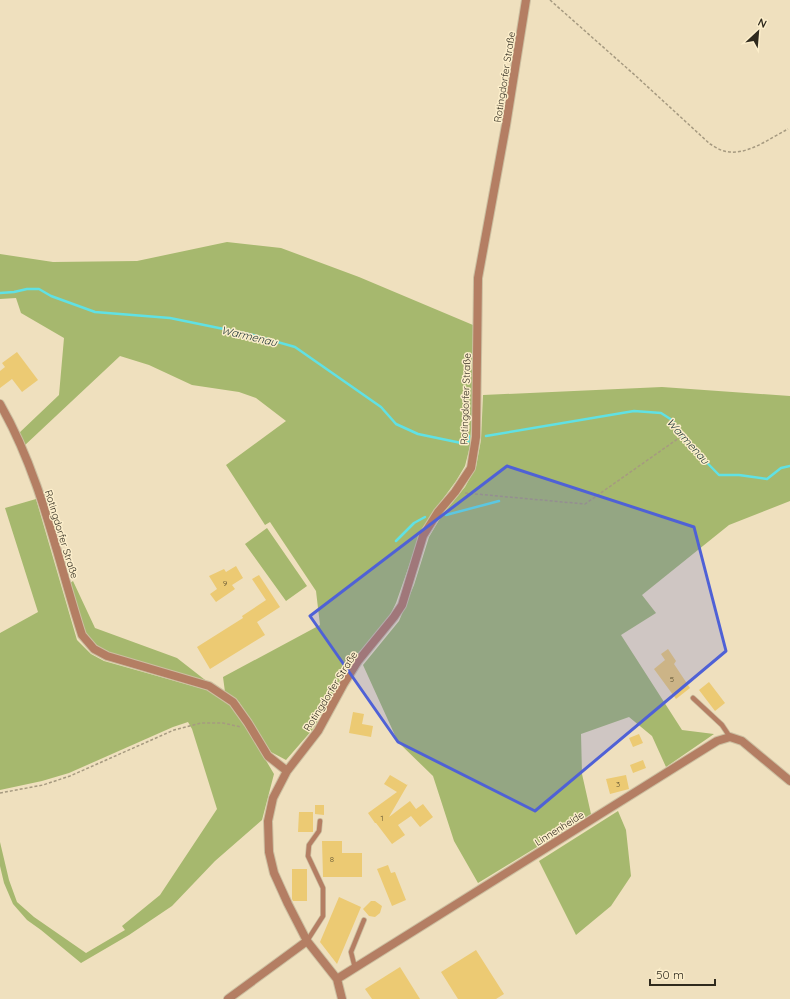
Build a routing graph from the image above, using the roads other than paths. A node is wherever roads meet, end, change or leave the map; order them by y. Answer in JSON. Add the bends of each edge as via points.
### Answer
{"nodes":[{"id":1,"x":526,"y":0,"type":"edge"},
{"id":2,"x":0,"y":404,"type":"edge"},
{"id":3,"x":693,"y":698,"type":"dead end"},
{"id":4,"x":730,"y":737,"type":"junction"},
{"id":5,"x":287,"y":771,"type":"junction"},
{"id":6,"x":790,"y":781,"type":"edge"},
{"id":7,"x":320,"y":821,"type":"dead end"},
{"id":8,"x":364,"y":920,"type":"dead end"},
{"id":9,"x":307,"y":941,"type":"junction"},
{"id":10,"x":355,"y":968,"type":"junction"},
{"id":11,"x":337,"y":979,"type":"junction"},
{"id":12,"x":228,"y":999,"type":"edge"},
{"id":13,"x":342,"y":999,"type":"edge"}],
"edges":[{"from":1,"to":5,"type":"street","name":"Rotingdorfer Straße","via":[[478,278],[476,437],[470,468],[423,536],[402,605],[358,661],[318,731]]},
{"from":2,"to":5,"type":"street","name":"Rotingdorfer Straße","via":[[41,497],[82,636],[94,649],[107,656],[209,686],[233,702],[268,756]]},
{"from":3,"to":4,"type":"lane","via":[[722,725]]},
{"from":4,"to":6,"type":"street","via":[[742,741]]},
{"from":4,"to":10,"type":"street","name":"Linnenheide","via":[[717,741]]},
{"from":5,"to":9,"type":"street","name":"Rotingdorfer Straße","via":[[273,798],[268,821],[269,852],[274,873]]},
{"from":7,"to":9,"type":"lane","via":[[319,831],[309,845],[308,856],[323,888],[323,916]]},
{"from":8,"to":10,"type":"lane","via":[[351,952]]},
{"from":9,"to":11,"type":"street","name":"Rotingdorfer Straße"},
{"from":9,"to":12,"type":"street"},
{"from":10,"to":11,"type":"street","name":"Linnenheide"},
{"from":11,"to":13,"type":"street"}]}
